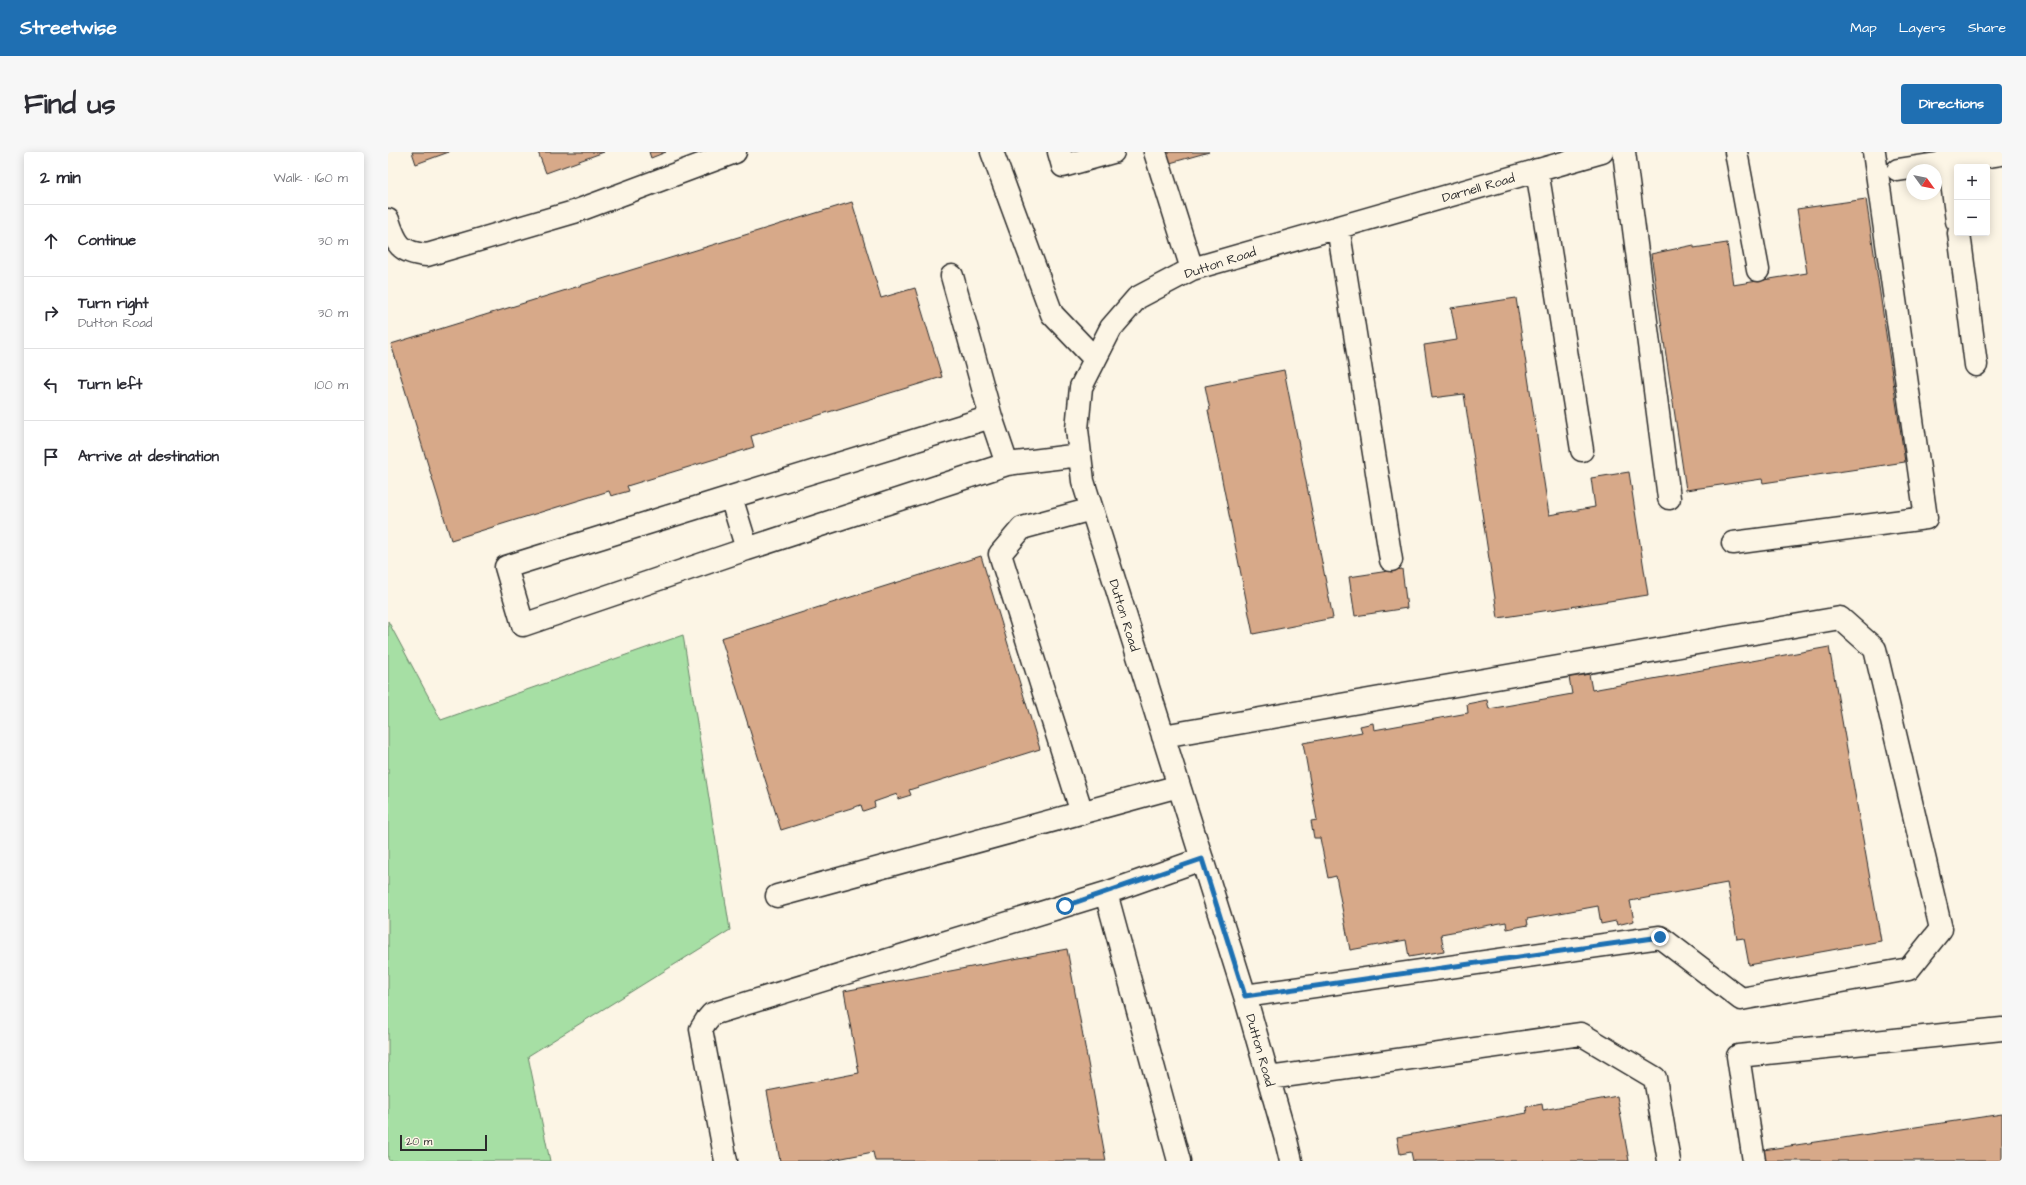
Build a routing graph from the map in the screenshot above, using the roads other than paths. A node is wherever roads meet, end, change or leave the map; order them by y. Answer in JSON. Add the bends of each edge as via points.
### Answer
{"nodes":[{"id":1,"x":735,"y":152,"type":"edge"},
{"id":2,"x":992,"y":152,"type":"edge"},
{"id":3,"x":1059,"y":152,"type":"edge"},
{"id":4,"x":1113,"y":152,"type":"edge"},
{"id":5,"x":1155,"y":152,"type":"edge"},
{"id":6,"x":1602,"y":152,"type":"edge"},
{"id":7,"x":1624,"y":152,"type":"edge"},
{"id":8,"x":1736,"y":152,"type":"edge"},
{"id":9,"x":1874,"y":152,"type":"edge"},
{"id":10,"x":2002,"y":154,"type":"edge"},
{"id":11,"x":1948,"y":157,"type":"edge"},
{"id":12,"x":1537,"y":170,"type":"junction"},
{"id":13,"x":1898,"y":170,"type":"dead end"},
{"id":14,"x":1954,"y":200,"type":"edge"},
{"id":15,"x":388,"y":220,"type":"edge"},
{"id":16,"x":1346,"y":225,"type":"junction"},
{"id":17,"x":1959,"y":236,"type":"edge"},
{"id":18,"x":1192,"y":269,"type":"junction"},
{"id":19,"x":1758,"y":270,"type":"dead end"},
{"id":20,"x":952,"y":276,"type":"dead end"},
{"id":21,"x":1095,"y":359,"type":"junction"},
{"id":22,"x":1976,"y":364,"type":"dead end"},
{"id":23,"x":991,"y":417,"type":"junction"},
{"id":24,"x":1582,"y":450,"type":"dead end"},
{"id":25,"x":1080,"y":455,"type":"junction"},
{"id":26,"x":1007,"y":464,"type":"junction"},
{"id":27,"x":731,"y":497,"type":"junction"},
{"id":28,"x":1669,"y":498,"type":"dead end"},
{"id":29,"x":1092,"y":509,"type":"junction"},
{"id":30,"x":1733,"y":543,"type":"dead end"},
{"id":31,"x":747,"y":549,"type":"junction"},
{"id":32,"x":1391,"y":560,"type":"dead end"},
{"id":33,"x":1163,"y":736,"type":"junction"},
{"id":34,"x":1179,"y":786,"type":"junction"},
{"id":35,"x":1082,"y":813,"type":"junction"},
{"id":36,"x":1202,"y":859,"type":"junction"},
{"id":37,"x":1106,"y":893,"type":"junction"},
{"id":38,"x":778,"y":896,"type":"dead end"},
{"id":39,"x":1245,"y":996,"type":"junction"},
{"id":40,"x":2002,"y":1030,"type":"edge"},
{"id":41,"x":1269,"y":1078,"type":"junction"},
{"id":42,"x":726,"y":1161,"type":"edge"},
{"id":43,"x":1179,"y":1161,"type":"edge"},
{"id":44,"x":1291,"y":1161,"type":"edge"},
{"id":45,"x":1670,"y":1161,"type":"edge"},
{"id":46,"x":1754,"y":1161,"type":"edge"}],
"edges":[{"from":1,"to":15,"type":"street","via":[[574,212],[427,255],[412,254],[403,249],[395,240]]},
{"from":2,"to":21,"type":"street","via":[[1052,314]]},
{"from":3,"to":4,"type":"street","via":[[1063,166]]},
{"from":5,"to":18,"type":"street"},
{"from":6,"to":12,"type":"street","name":"Darnell Road"},
{"from":7,"to":28,"type":"street"},
{"from":8,"to":19,"type":"street"},
{"from":9,"to":30,"type":"street","via":[[1926,518]]},
{"from":10,"to":11,"type":"street"},
{"from":11,"to":13,"type":"street"},
{"from":11,"to":14,"type":"street"},
{"from":12,"to":16,"type":"street","name":"Darnell Road"},
{"from":12,"to":24,"type":"street"},
{"from":16,"to":18,"type":"street","name":"Dutton Road"},
{"from":16,"to":32,"type":"street"},
{"from":17,"to":22,"type":"street"},
{"from":18,"to":21,"type":"street","name":"Dutton Road","via":[[1136,298],[1112,328]]},
{"from":20,"to":23,"type":"street"},
{"from":21,"to":25,"type":"street","name":"Dutton Road","via":[[1081,387],[1077,429]]},
{"from":23,"to":26,"type":"street"},
{"from":23,"to":27,"type":"street"},
{"from":25,"to":26,"type":"street"},
{"from":25,"to":29,"type":"street","name":"Dutton Road","via":[[1083,481]]},
{"from":26,"to":31,"type":"street"},
{"from":27,"to":31,"type":"street"},
{"from":27,"to":31,"type":"street","via":[[506,567],[523,625]]},
{"from":29,"to":33,"type":"street","name":"Dutton Road"},
{"from":29,"to":35,"type":"street","via":[[1022,528],[1000,554]]},
{"from":33,"to":34,"type":"street","name":"Dutton Road"},
{"from":33,"to":39,"type":"street","via":[[1840,618],[1875,649],[1941,929],[1909,969],[1741,999],[1660,937]]},
{"from":34,"to":35,"type":"street"},
{"from":34,"to":36,"type":"street","name":"Dutton Road"},
{"from":35,"to":38,"type":"street"},
{"from":36,"to":37,"type":"street"},
{"from":36,"to":39,"type":"street","name":"Dutton Road"},
{"from":37,"to":42,"type":"street","via":[[712,1014],[701,1029]]},
{"from":37,"to":43,"type":"street"},
{"from":39,"to":41,"type":"street","name":"Dutton Road"},
{"from":40,"to":46,"type":"street","via":[[1738,1056]]},
{"from":41,"to":44,"type":"street","name":"Dutton Road"},
{"from":41,"to":45,"type":"street","via":[[1581,1034],[1655,1078]]}]}
